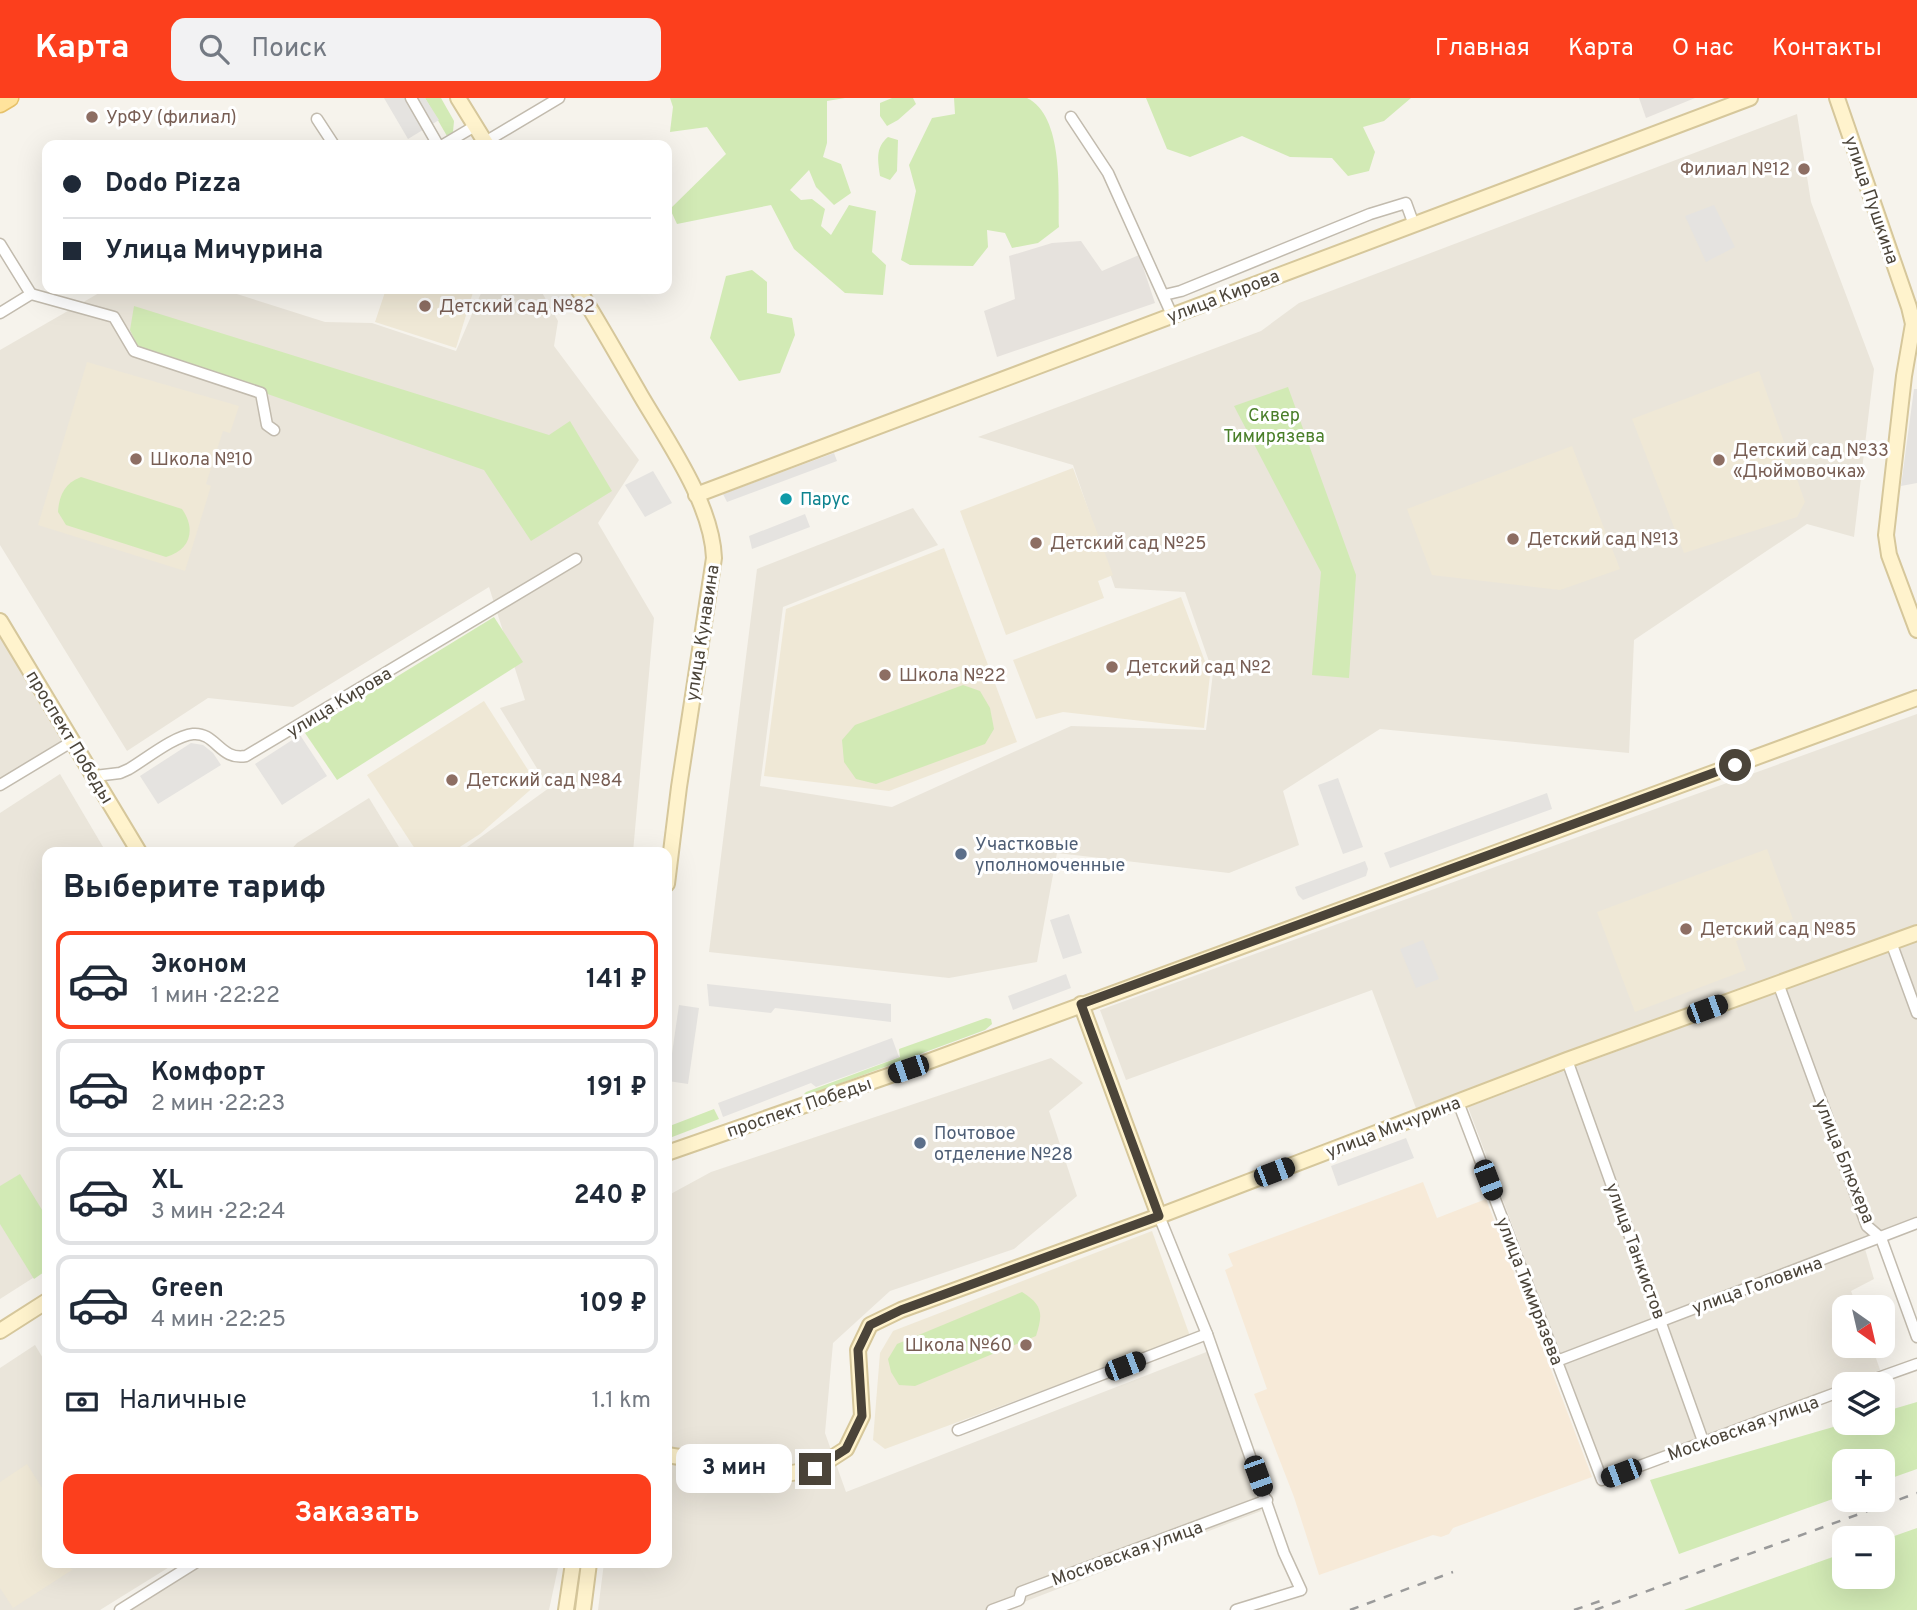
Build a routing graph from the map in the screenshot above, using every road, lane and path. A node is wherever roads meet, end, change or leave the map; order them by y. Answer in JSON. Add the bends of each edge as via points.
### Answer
{"nodes":[{"id":1,"x":10,"y":98,"type":"edge"},
{"id":2,"x":411,"y":98,"type":"edge"},
{"id":3,"x":458,"y":98,"type":"edge"},
{"id":4,"x":559,"y":98,"type":"edge"},
{"id":5,"x":1750,"y":98,"type":"edge"},
{"id":6,"x":1837,"y":98,"type":"edge"},
{"id":7,"x":0,"y":104,"type":"edge"},
{"id":8,"x":1071,"y":117,"type":"dead end"},
{"id":9,"x":317,"y":119,"type":"dead end"},
{"id":10,"x":475,"y":126,"type":"junction"},
{"id":11,"x":331,"y":140,"type":"edge"},
{"id":12,"x":437,"y":140,"type":"edge"},
{"id":13,"x":449,"y":140,"type":"edge"},
{"id":14,"x":484,"y":140,"type":"edge"},
{"id":15,"x":492,"y":140,"type":"edge"},
{"id":16,"x":1414,"y":225,"type":"junction"},
{"id":17,"x":0,"y":244,"type":"edge"},
{"id":18,"x":31,"y":293,"type":"junction"},
{"id":19,"x":581,"y":294,"type":"edge"},
{"id":20,"x":1164,"y":295,"type":"junction"},
{"id":21,"x":0,"y":313,"type":"edge"},
{"id":22,"x":1172,"y":315,"type":"junction"},
{"id":23,"x":274,"y":430,"type":"dead end"},
{"id":24,"x":696,"y":495,"type":"junction"},
{"id":25,"x":576,"y":559,"type":"dead end"},
{"id":26,"x":0,"y":621,"type":"edge"},
{"id":27,"x":1917,"y":630,"type":"edge"},
{"id":28,"x":1917,"y":698,"type":"edge"},
{"id":29,"x":73,"y":741,"type":"junction"},
{"id":30,"x":94,"y":776,"type":"junction"},
{"id":31,"x":0,"y":785,"type":"edge"},
{"id":32,"x":136,"y":847,"type":"edge"},
{"id":33,"x":672,"y":847,"type":"edge"},
{"id":34,"x":1917,"y":933,"type":"edge"},
{"id":35,"x":1891,"y":942,"type":"junction"},
{"id":36,"x":1778,"y":983,"type":"junction"},
{"id":37,"x":1081,"y":1004,"type":"junction"},
{"id":38,"x":1917,"y":1013,"type":"edge"},
{"id":39,"x":1567,"y":1060,"type":"junction"},
{"id":40,"x":1458,"y":1102,"type":"junction"},
{"id":41,"x":672,"y":1151,"type":"edge"},
{"id":42,"x":1159,"y":1216,"type":"junction"},
{"id":43,"x":1917,"y":1223,"type":"edge"},
{"id":44,"x":1881,"y":1238,"type":"junction"},
{"id":45,"x":42,"y":1304,"type":"edge"},
{"id":46,"x":1661,"y":1320,"type":"junction"},
{"id":47,"x":0,"y":1331,"type":"edge"},
{"id":48,"x":1207,"y":1334,"type":"junction"},
{"id":49,"x":1917,"y":1337,"type":"edge"},
{"id":50,"x":1557,"y":1361,"type":"junction"},
{"id":51,"x":1917,"y":1364,"type":"edge"},
{"id":52,"x":1895,"y":1372,"type":"edge"},
{"id":53,"x":1832,"y":1394,"type":"edge"},
{"id":54,"x":958,"y":1430,"type":"dead end"},
{"id":55,"x":1703,"y":1441,"type":"junction"},
{"id":56,"x":672,"y":1456,"type":"edge"},
{"id":57,"x":1602,"y":1480,"type":"joint"},
{"id":58,"x":1267,"y":1500,"type":"junction"},
{"id":59,"x":187,"y":1568,"type":"edge"},
{"id":60,"x":572,"y":1568,"type":"edge"},
{"id":61,"x":588,"y":1568,"type":"edge"},
{"id":62,"x":120,"y":1610,"type":"edge"},
{"id":63,"x":566,"y":1610,"type":"edge"},
{"id":64,"x":583,"y":1610,"type":"edge"},
{"id":65,"x":992,"y":1610,"type":"edge"},
{"id":66,"x":1236,"y":1610,"type":"edge"}],
"edges":[{"from":1,"to":7,"type":"main road"},
{"from":2,"to":12,"type":"street"},
{"from":3,"to":10,"type":"street"},
{"from":4,"to":15,"type":"street"},
{"from":5,"to":16,"type":"street","name":"улица Кирова"},
{"from":6,"to":27,"type":"street","name":"улица Пушкина","via":[[1913,324],[1886,535]]},
{"from":8,"to":20,"type":"street","via":[[1108,173]]},
{"from":9,"to":11,"type":"street"},
{"from":10,"to":13,"type":"street"},
{"from":10,"to":14,"type":"street"},
{"from":16,"to":20,"type":"street","via":[[1406,203]]},
{"from":16,"to":22,"type":"street","name":"улица Кирова"},
{"from":17,"to":18,"type":"street"},
{"from":18,"to":21,"type":"street"},
{"from":18,"to":23,"type":"street","via":[[114,317],[134,351],[261,393],[267,425]]},
{"from":19,"to":24,"type":"street","name":"улица Кунавина"},
{"from":20,"to":22,"type":"street"},
{"from":22,"to":24,"type":"street","name":"улица Кирова"},
{"from":24,"to":33,"type":"street","name":"улица Кунавина","via":[[714,558]]},
{"from":25,"to":30,"type":"street","name":"улица Кирова","via":[[246,756],[236,758],[209,738],[195,734],[120,773]]},
{"from":26,"to":29,"type":"street","name":"проспект Победы"},
{"from":28,"to":37,"type":"street","name":"проспект Победы"},
{"from":29,"to":30,"type":"street","name":"проспект Победы"},
{"from":29,"to":31,"type":"street"},
{"from":30,"to":32,"type":"street","name":"проспект Победы"},
{"from":34,"to":35,"type":"street","name":"улица Мичурина"},
{"from":35,"to":36,"type":"street","name":"улица Мичурина"},
{"from":35,"to":38,"type":"street"},
{"from":36,"to":39,"type":"street","name":"улица Мичурина"},
{"from":36,"to":44,"type":"street","name":"улица Блюхера","via":[[1867,1226]]},
{"from":37,"to":41,"type":"street","name":"проспект Победы"},
{"from":37,"to":42,"type":"street"},
{"from":39,"to":40,"type":"street","name":"улица Мичурина"},
{"from":39,"to":46,"type":"street","name":"улица Танкистов"},
{"from":40,"to":42,"type":"street","name":"улица Мичурина"},
{"from":40,"to":50,"type":"street","name":"улица Тимирязева"},
{"from":42,"to":48,"type":"street"},
{"from":42,"to":56,"type":"street","name":"улица Мичурина","via":[[870,1325],[858,1350],[862,1416],[846,1449],[815,1469],[786,1474]]},
{"from":43,"to":44,"type":"street","name":"улица Головина"},
{"from":44,"to":46,"type":"street","name":"улица Головина"},
{"from":44,"to":49,"type":"street","name":"улица Блюхера"},
{"from":45,"to":47,"type":"street"},
{"from":46,"to":50,"type":"street","name":"улица Головина"},
{"from":46,"to":55,"type":"street","name":"улица Танкистов"},
{"from":48,"to":54,"type":"street"},
{"from":48,"to":58,"type":"street"},
{"from":50,"to":57,"type":"street","name":"улица Тимирязева"},
{"from":51,"to":52,"type":"street"},
{"from":53,"to":55,"type":"street","name":"Московская улица"},
{"from":55,"to":57,"type":"street","name":"Московская улица"},
{"from":58,"to":65,"type":"street","name":"Московская улица","via":[[1021,1592],[1019,1600]]},
{"from":58,"to":66,"type":"street","via":[[1301,1590]]},
{"from":59,"to":62,"type":"street"},
{"from":60,"to":63,"type":"street"},
{"from":61,"to":64,"type":"street"}]}
